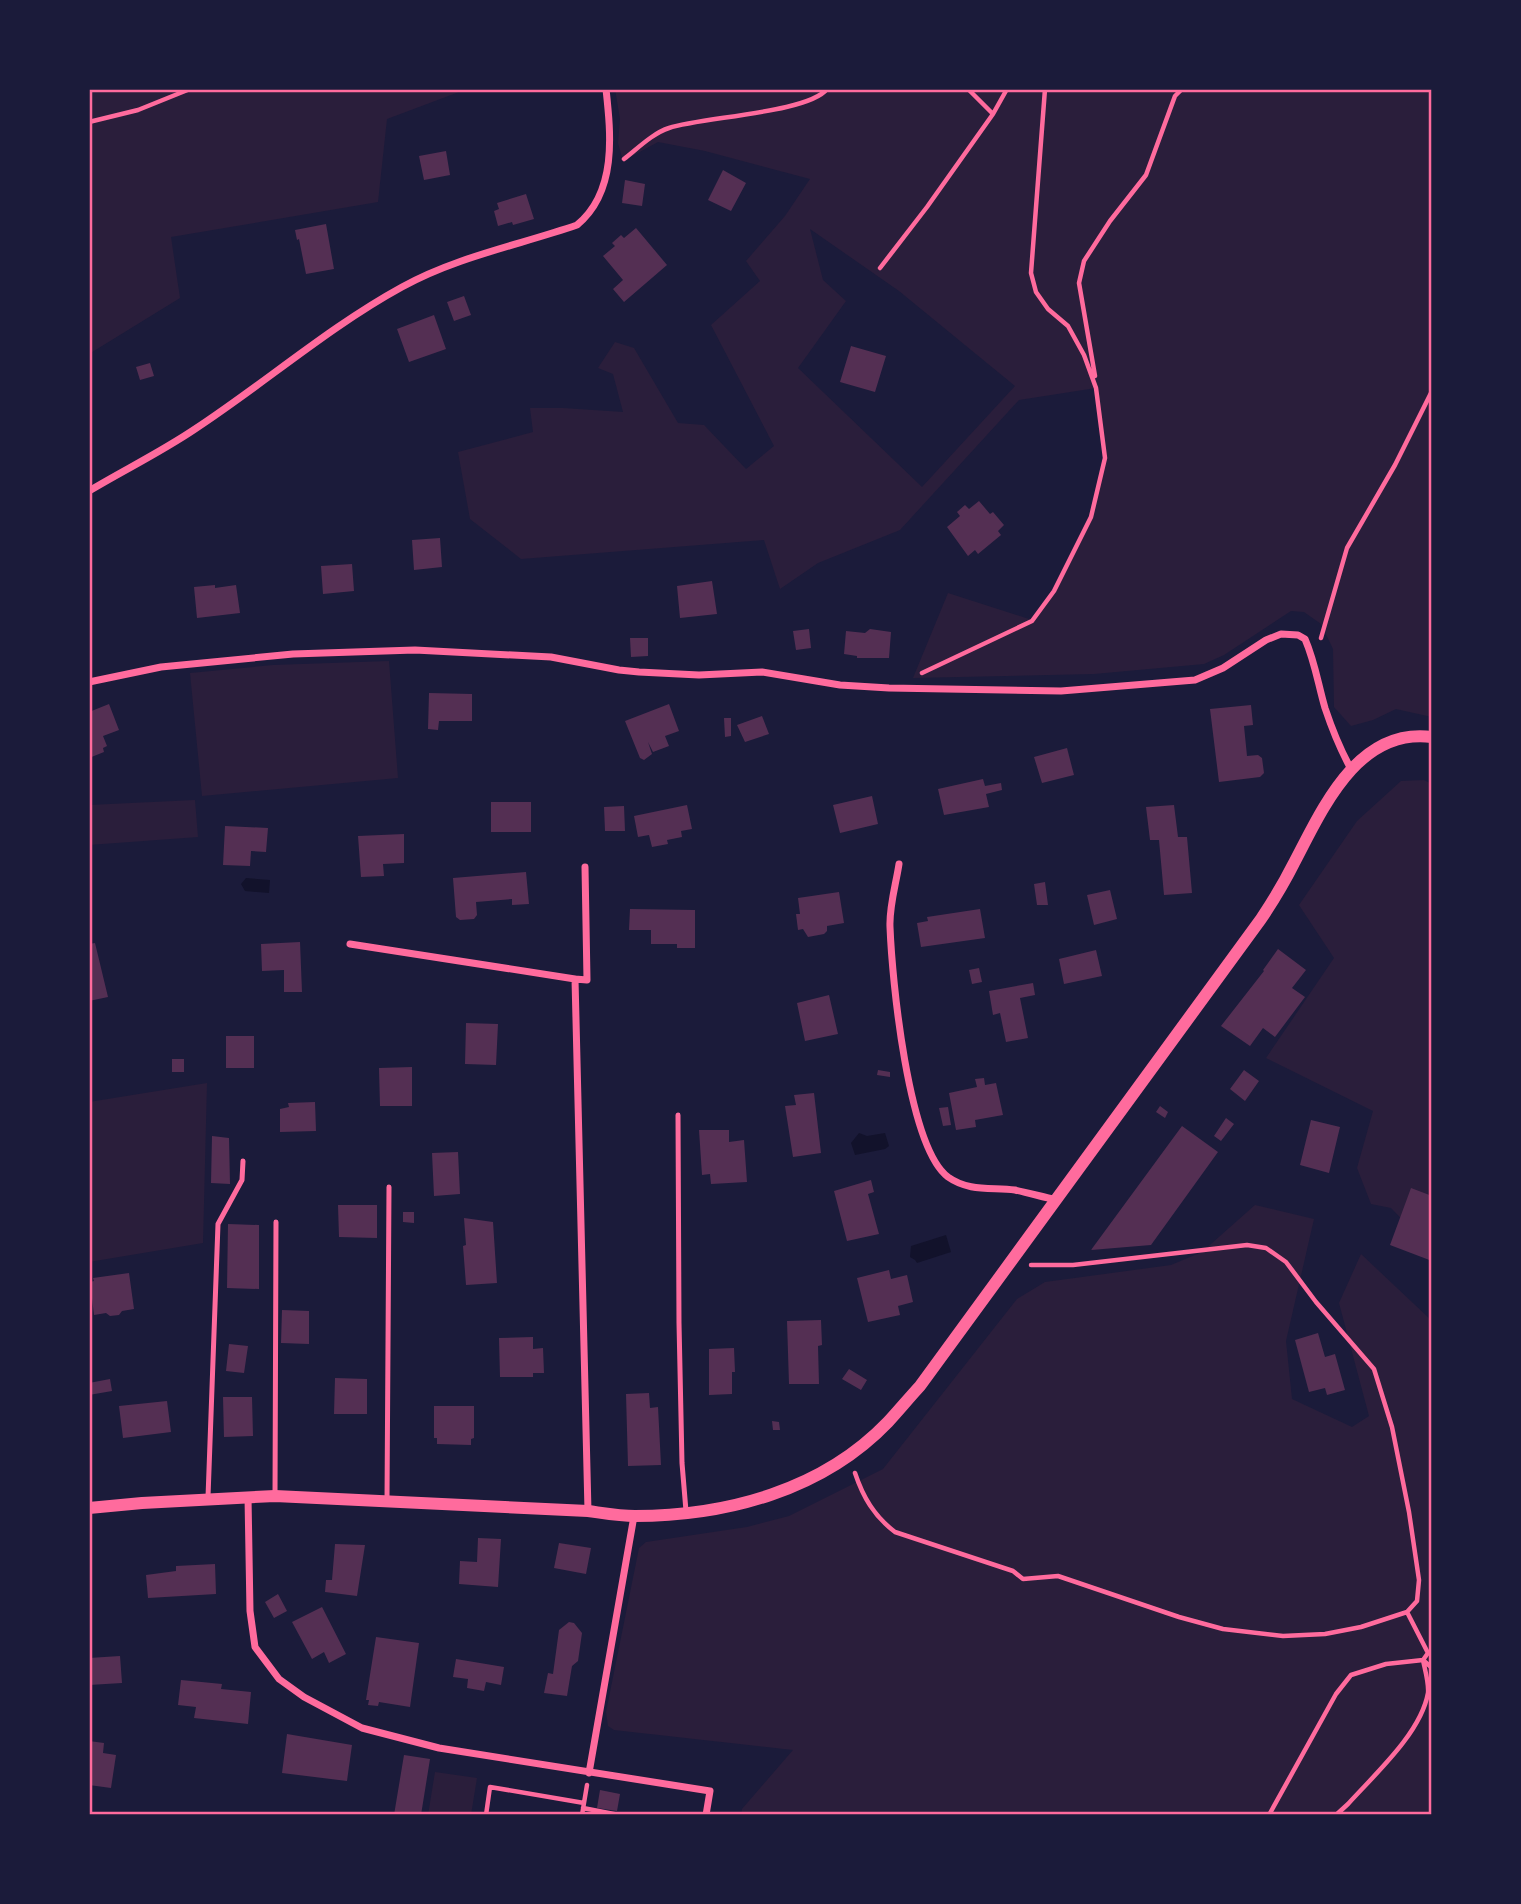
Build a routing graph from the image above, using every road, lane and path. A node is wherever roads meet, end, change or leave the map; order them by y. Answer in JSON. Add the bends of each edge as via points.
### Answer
{"nodes":[{"id":1,"x":190,"y":89,"type":"edge"},
{"id":2,"x":606,"y":89,"type":"edge"},
{"id":3,"x":827,"y":89,"type":"edge"},
{"id":4,"x":968,"y":89,"type":"edge"},
{"id":5,"x":1007,"y":89,"type":"edge"},
{"id":6,"x":1045,"y":89,"type":"edge"},
{"id":7,"x":1182,"y":89,"type":"edge"},
{"id":8,"x":993,"y":114,"type":"junction"},
{"id":9,"x":89,"y":122,"type":"edge"},
{"id":10,"x":606,"y":172,"type":"junction"},
{"id":11,"x":880,"y":268,"type":"dead end"},
{"id":12,"x":1096,"y":388,"type":"junction"},
{"id":13,"x":1432,"y":391,"type":"edge"},
{"id":14,"x":89,"y":491,"type":"edge"},
{"id":15,"x":1314,"y":661,"type":"junction"},
{"id":16,"x":89,"y":681,"type":"edge"},
{"id":17,"x":889,"y":688,"type":"junction"},
{"id":18,"x":1432,"y":737,"type":"edge"},
{"id":19,"x":1351,"y":769,"type":"junction"},
{"id":20,"x":898,"y":864,"type":"dead end"},
{"id":21,"x":585,"y":867,"type":"dead end"},
{"id":22,"x":351,"y":944,"type":"dead end"},
{"id":23,"x":575,"y":979,"type":"junction"},
{"id":24,"x":678,"y":1115,"type":"dead end"},
{"id":25,"x":243,"y":1161,"type":"dead end"},
{"id":26,"x":388,"y":1187,"type":"dead end"},
{"id":27,"x":1056,"y":1200,"type":"junction"},
{"id":28,"x":276,"y":1222,"type":"dead end"},
{"id":29,"x":1009,"y":1265,"type":"junction"},
{"id":30,"x":848,"y":1455,"type":"junction"},
{"id":31,"x":275,"y":1496,"type":"junction"},
{"id":32,"x":248,"y":1497,"type":"junction"},
{"id":33,"x":208,"y":1499,"type":"junction"},
{"id":34,"x":387,"y":1500,"type":"junction"},
{"id":35,"x":89,"y":1508,"type":"edge"},
{"id":36,"x":588,"y":1511,"type":"junction"},
{"id":37,"x":686,"y":1513,"type":"junction"},
{"id":38,"x":634,"y":1516,"type":"junction"},
{"id":39,"x":1407,"y":1612,"type":"junction"},
{"id":40,"x":1423,"y":1660,"type":"junction"},
{"id":41,"x":1432,"y":1668,"type":"edge"},
{"id":42,"x":589,"y":1773,"type":"junction"},
{"id":43,"x":583,"y":1812,"type":"edge"},
{"id":44,"x":486,"y":1815,"type":"edge"},
{"id":45,"x":619,"y":1815,"type":"edge"},
{"id":46,"x":706,"y":1815,"type":"edge"},
{"id":47,"x":1269,"y":1815,"type":"edge"},
{"id":48,"x":1336,"y":1815,"type":"edge"}],
"edges":[{"from":1,"to":9,"type":"path","via":[[138,110]]},
{"from":2,"to":10,"type":"street","via":[[611,149]]},
{"from":3,"to":10,"type":"path","via":[[822,96],[782,108],[667,128]]},
{"from":4,"to":8,"type":"path"},
{"from":5,"to":8,"type":"path"},
{"from":6,"to":12,"type":"path","via":[[1031,273],[1036,292],[1068,327],[1084,355]]},
{"from":7,"to":12,"type":"path","via":[[1175,96],[1146,175],[1084,261],[1079,283]]},
{"from":8,"to":11,"type":"path"},
{"from":10,"to":14,"type":"street","via":[[599,197],[578,225],[455,264],[400,287],[194,430]]},
{"from":12,"to":17,"type":"path","via":[[1105,458],[1091,517],[1054,591],[1032,621]]},
{"from":13,"to":15,"type":"path","via":[[1347,548]]},
{"from":15,"to":17,"type":"street","via":[[1305,639],[1281,634],[1195,680],[1061,691]]},
{"from":15,"to":19,"type":"street","via":[[1324,706]]},
{"from":16,"to":17,"type":"street","via":[[161,667],[293,654],[415,650],[551,657],[619,670],[699,675],[762,672]]},
{"from":18,"to":19,"type":"street","via":[[1387,743]]},
{"from":19,"to":27,"type":"street","via":[[1261,919]]},
{"from":20,"to":27,"type":"street","via":[[890,925],[897,1006],[912,1096],[930,1154],[939,1169],[960,1184]]},
{"from":21,"to":23,"type":"street","via":[[587,980]]},
{"from":22,"to":23,"type":"street"},
{"from":23,"to":36,"type":"street"},
{"from":24,"to":37,"type":"lane","via":[[678,1323]]},
{"from":25,"to":33,"type":"lane","via":[[242,1180],[218,1224]]},
{"from":26,"to":34,"type":"lane"},
{"from":27,"to":29,"type":"street"},
{"from":28,"to":31,"type":"lane"},
{"from":29,"to":30,"type":"street","via":[[920,1386],[887,1424]]},
{"from":29,"to":39,"type":"path","via":[[1073,1265],[1247,1245],[1266,1248],[1286,1262],[1374,1369],[1392,1427],[1417,1570],[1417,1601]]},
{"from":30,"to":37,"type":"street","via":[[753,1502]]},
{"from":30,"to":39,"type":"path","via":[[870,1507],[895,1532],[1023,1578],[1058,1576],[1223,1629],[1283,1636],[1325,1634]]},
{"from":31,"to":32,"type":"street"},
{"from":31,"to":34,"type":"street"},
{"from":32,"to":33,"type":"street"},
{"from":32,"to":42,"type":"street","via":[[249,1585],[257,1653],[304,1697],[336,1716],[388,1736]]},
{"from":33,"to":35,"type":"street"},
{"from":34,"to":36,"type":"street"},
{"from":36,"to":38,"type":"street"},
{"from":37,"to":38,"type":"street"},
{"from":38,"to":42,"type":"street"},
{"from":39,"to":40,"type":"path","via":[[1428,1653]]},
{"from":40,"to":41,"type":"path"},
{"from":40,"to":47,"type":"path","via":[[1386,1664],[1351,1675]]},
{"from":40,"to":48,"type":"path","via":[[1428,1690],[1412,1730]]},
{"from":42,"to":46,"type":"street","via":[[710,1791]]},
{"from":43,"to":44,"type":"path","via":[[584,1803],[490,1787]]},
{"from":43,"to":45,"type":"path"}]}
